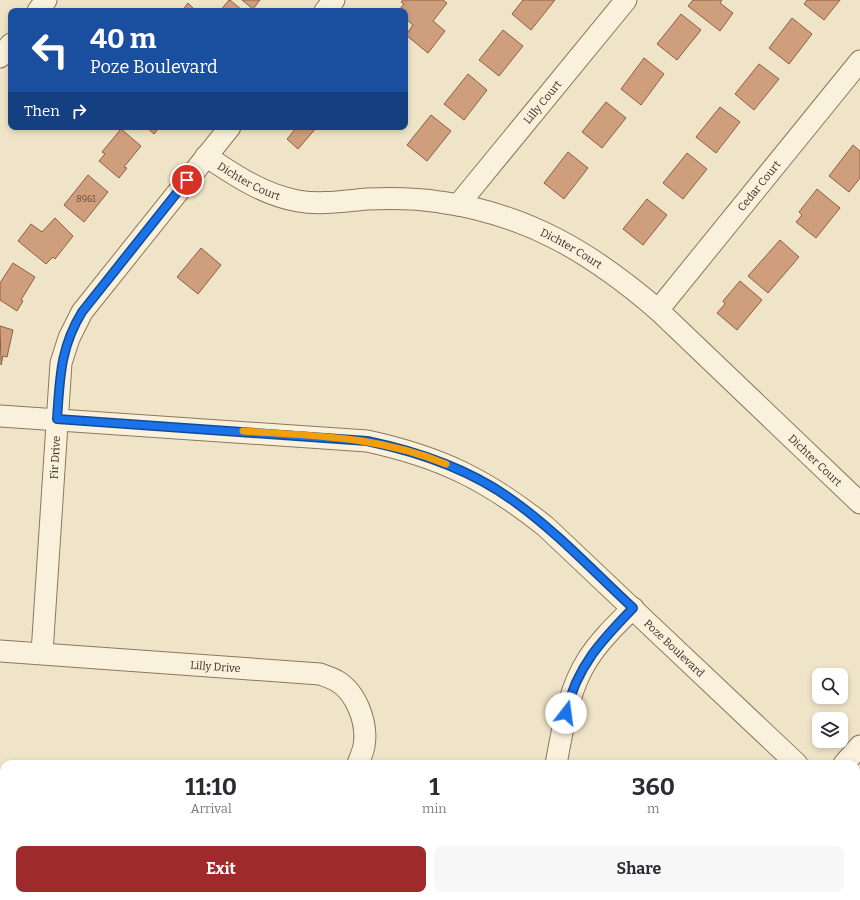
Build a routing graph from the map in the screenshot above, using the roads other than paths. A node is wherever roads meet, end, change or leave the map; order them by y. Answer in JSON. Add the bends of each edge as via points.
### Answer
{"nodes":[{"id":1,"x":334,"y":0,"type":"edge"},
{"id":2,"x":626,"y":0,"type":"edge"},
{"id":3,"x":327,"y":8,"type":"edge"},
{"id":4,"x":8,"y":48,"type":"edge"},
{"id":5,"x":0,"y":57,"type":"edge"},
{"id":6,"x":860,"y":61,"type":"edge"},
{"id":7,"x":228,"y":130,"type":"edge"},
{"id":8,"x":206,"y":156,"type":"junction"},
{"id":9,"x":458,"y":205,"type":"junction"},
{"id":10,"x":658,"y":310,"type":"junction"},
{"id":11,"x":0,"y":416,"type":"edge"},
{"id":12,"x":57,"y":419,"type":"junction"},
{"id":13,"x":860,"y":503,"type":"edge"},
{"id":14,"x":633,"y":608,"type":"junction"},
{"id":15,"x":0,"y":651,"type":"edge"},
{"id":16,"x":42,"y":653,"type":"junction"},
{"id":17,"x":860,"y":746,"type":"edge"},
{"id":18,"x":359,"y":760,"type":"edge"},
{"id":19,"x":557,"y":760,"type":"edge"},
{"id":20,"x":793,"y":760,"type":"edge"},
{"id":21,"x":848,"y":760,"type":"edge"}],
"edges":[{"from":1,"to":3,"type":"street"},
{"from":2,"to":9,"type":"street","name":"Lilly Court"},
{"from":4,"to":5,"type":"street"},
{"from":6,"to":10,"type":"street","name":"Cedar Court"},
{"from":7,"to":8,"type":"street","name":"Fir Drive"},
{"from":8,"to":9,"type":"street","name":"Dichter Court","via":[[234,175],[270,193],[298,201],[325,203],[402,199]]},
{"from":8,"to":12,"type":"street","name":"Fir Drive","via":[[74,324],[61,363]]},
{"from":9,"to":10,"type":"street","name":"Dichter Court","via":[[505,216],[554,237],[624,280]]},
{"from":10,"to":13,"type":"street","name":"Dichter Court"},
{"from":11,"to":12,"type":"street","name":"Poze Boulevard"},
{"from":12,"to":14,"type":"street","name":"Poze Boulevard","via":[[335,438],[399,448],[464,472],[515,502],[545,526]]},
{"from":12,"to":16,"type":"street","name":"Fir Drive"},
{"from":14,"to":19,"type":"street","via":[[604,638],[581,670],[569,700]]},
{"from":14,"to":20,"type":"street","name":"Poze Boulevard"},
{"from":15,"to":16,"type":"street","name":"Lilly Drive"},
{"from":16,"to":18,"type":"street","name":"Lilly Drive","via":[[320,674],[336,680],[343,686],[350,693],[360,712],[364,728],[364,746]]},
{"from":17,"to":21,"type":"street"}]}
